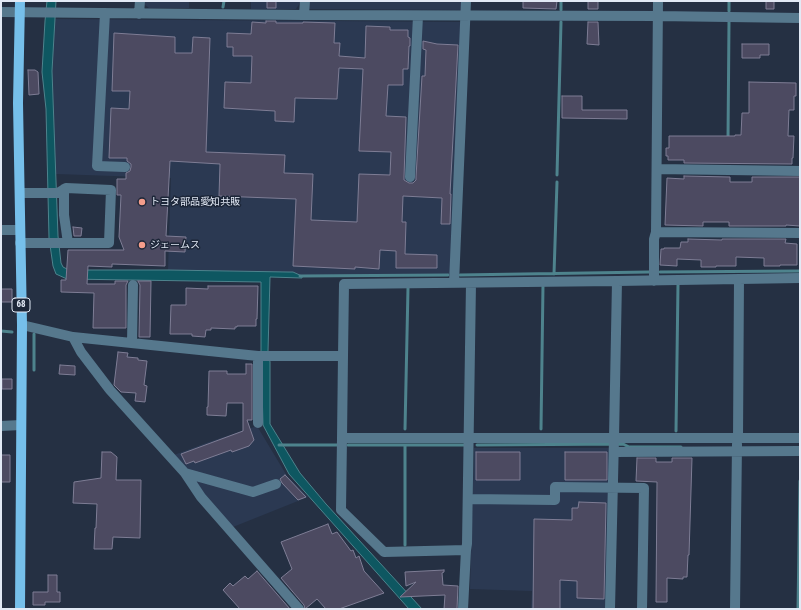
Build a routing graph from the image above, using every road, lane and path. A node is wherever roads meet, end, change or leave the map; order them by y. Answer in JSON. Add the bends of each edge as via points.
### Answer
{"nodes":[{"id":1,"x":20,"y":1,"type":"edge"},
{"id":2,"x":140,"y":1,"type":"edge"},
{"id":3,"x":305,"y":1,"type":"edge"},
{"id":4,"x":466,"y":1,"type":"edge"},
{"id":5,"x":658,"y":1,"type":"edge"},
{"id":6,"x":1,"y":12,"type":"edge"},
{"id":7,"x":19,"y":12,"type":"junction"},
{"id":8,"x":105,"y":13,"type":"junction"},
{"id":9,"x":139,"y":14,"type":"junction"},
{"id":10,"x":304,"y":16,"type":"junction"},
{"id":11,"x":418,"y":16,"type":"junction"},
{"id":12,"x":466,"y":16,"type":"junction"},
{"id":13,"x":658,"y":16,"type":"junction"},
{"id":14,"x":800,"y":18,"type":"edge"},
{"id":15,"x":125,"y":167,"type":"dead end"},
{"id":16,"x":657,"y":169,"type":"junction"},
{"id":17,"x":800,"y":171,"type":"edge"},
{"id":18,"x":410,"y":176,"type":"dead end"},
{"id":19,"x":61,"y":191,"type":"junction"},
{"id":20,"x":20,"y":193,"type":"junction"},
{"id":21,"x":1,"y":230,"type":"edge"},
{"id":22,"x":20,"y":230,"type":"junction"},
{"id":23,"x":656,"y":232,"type":"junction"},
{"id":24,"x":800,"y":233,"type":"edge"},
{"id":25,"x":20,"y":243,"type":"junction"},
{"id":26,"x":64,"y":243,"type":"junction"},
{"id":27,"x":800,"y":278,"type":"edge"},
{"id":28,"x":739,"y":279,"type":"junction"},
{"id":29,"x":617,"y":281,"type":"junction"},
{"id":30,"x":654,"y":281,"type":"junction"},
{"id":31,"x":454,"y":283,"type":"junction"},
{"id":32,"x":471,"y":283,"type":"junction"},
{"id":33,"x":133,"y":285,"type":"dead end"},
{"id":34,"x":22,"y":325,"type":"junction"},
{"id":35,"x":73,"y":336,"type":"junction"},
{"id":36,"x":132,"y":343,"type":"junction"},
{"id":37,"x":259,"y":356,"type":"junction"},
{"id":38,"x":343,"y":356,"type":"junction"},
{"id":39,"x":258,"y":423,"type":"dead end"},
{"id":40,"x":21,"y":425,"type":"junction"},
{"id":41,"x":1,"y":426,"type":"edge"},
{"id":42,"x":469,"y":437,"type":"junction"},
{"id":43,"x":342,"y":438,"type":"junction"},
{"id":44,"x":738,"y":438,"type":"junction"},
{"id":45,"x":800,"y":438,"type":"edge"},
{"id":46,"x":614,"y":444,"type":"junction"},
{"id":47,"x":737,"y":451,"type":"junction"},
{"id":48,"x":800,"y":451,"type":"edge"},
{"id":49,"x":185,"y":473,"type":"junction"},
{"id":50,"x":276,"y":484,"type":"dead end"},
{"id":51,"x":613,"y":488,"type":"junction"},
{"id":52,"x":468,"y":499,"type":"junction"},
{"id":53,"x":466,"y":550,"type":"junction"},
{"id":54,"x":20,"y":609,"type":"edge"},
{"id":55,"x":299,"y":609,"type":"edge"},
{"id":56,"x":463,"y":609,"type":"edge"},
{"id":57,"x":610,"y":609,"type":"edge"},
{"id":58,"x":642,"y":609,"type":"edge"},
{"id":59,"x":735,"y":609,"type":"edge"}],
"edges":[{"from":1,"to":7,"type":"main road","number":"68"},
{"from":2,"to":9,"type":"street"},
{"from":3,"to":10,"type":"street"},
{"from":4,"to":12,"type":"street"},
{"from":5,"to":13,"type":"street"},
{"from":6,"to":7,"type":"street"},
{"from":7,"to":8,"type":"street"},
{"from":7,"to":20,"type":"main road","number":"68"},
{"from":8,"to":9,"type":"street"},
{"from":8,"to":15,"type":"street","via":[[97,166]]},
{"from":9,"to":10,"type":"street"},
{"from":10,"to":11,"type":"street"},
{"from":11,"to":12,"type":"street"},
{"from":11,"to":18,"type":"street"},
{"from":12,"to":13,"type":"street"},
{"from":12,"to":31,"type":"street"},
{"from":13,"to":14,"type":"street"},
{"from":13,"to":16,"type":"street"},
{"from":16,"to":17,"type":"street"},
{"from":16,"to":23,"type":"street"},
{"from":19,"to":20,"type":"street"},
{"from":19,"to":26,"type":"street"},
{"from":19,"to":26,"type":"street","via":[[66,188],[111,190],[109,243]]},
{"from":20,"to":22,"type":"main road","number":"68"},
{"from":21,"to":22,"type":"street"},
{"from":22,"to":25,"type":"main road","number":"68"},
{"from":23,"to":24,"type":"street"},
{"from":23,"to":30,"type":"street"},
{"from":25,"to":26,"type":"street"},
{"from":25,"to":34,"type":"main road","number":"68"},
{"from":27,"to":28,"type":"street"},
{"from":28,"to":30,"type":"street"},
{"from":28,"to":44,"type":"street"},
{"from":29,"to":30,"type":"street"},
{"from":29,"to":32,"type":"street"},
{"from":29,"to":46,"type":"street"},
{"from":31,"to":32,"type":"street"},
{"from":31,"to":38,"type":"street","via":[[344,284]]},
{"from":32,"to":42,"type":"street"},
{"from":33,"to":36,"type":"street"},
{"from":34,"to":35,"type":"street"},
{"from":34,"to":40,"type":"main road","number":"68"},
{"from":35,"to":36,"type":"street"},
{"from":35,"to":49,"type":"street","via":[[81,352],[110,390]]},
{"from":36,"to":37,"type":"street"},
{"from":37,"to":38,"type":"street"},
{"from":37,"to":39,"type":"street"},
{"from":38,"to":43,"type":"street"},
{"from":40,"to":41,"type":"street"},
{"from":40,"to":54,"type":"main road","number":"68"},
{"from":42,"to":43,"type":"street"},
{"from":42,"to":46,"type":"street"},
{"from":42,"to":52,"type":"street"},
{"from":43,"to":53,"type":"street","via":[[341,510],[384,552]]},
{"from":44,"to":45,"type":"street"},
{"from":44,"to":46,"type":"street"},
{"from":44,"to":47,"type":"street"},
{"from":46,"to":47,"type":"street"},
{"from":46,"to":51,"type":"street"},
{"from":47,"to":48,"type":"street"},
{"from":47,"to":59,"type":"street"},
{"from":49,"to":50,"type":"street","via":[[253,492]]},
{"from":49,"to":55,"type":"street","via":[[200,497]]},
{"from":51,"to":52,"type":"street","via":[[555,487],[555,500]]},
{"from":51,"to":57,"type":"street"},
{"from":51,"to":58,"type":"street","via":[[644,488]]},
{"from":52,"to":53,"type":"street"},
{"from":53,"to":56,"type":"street"}]}
